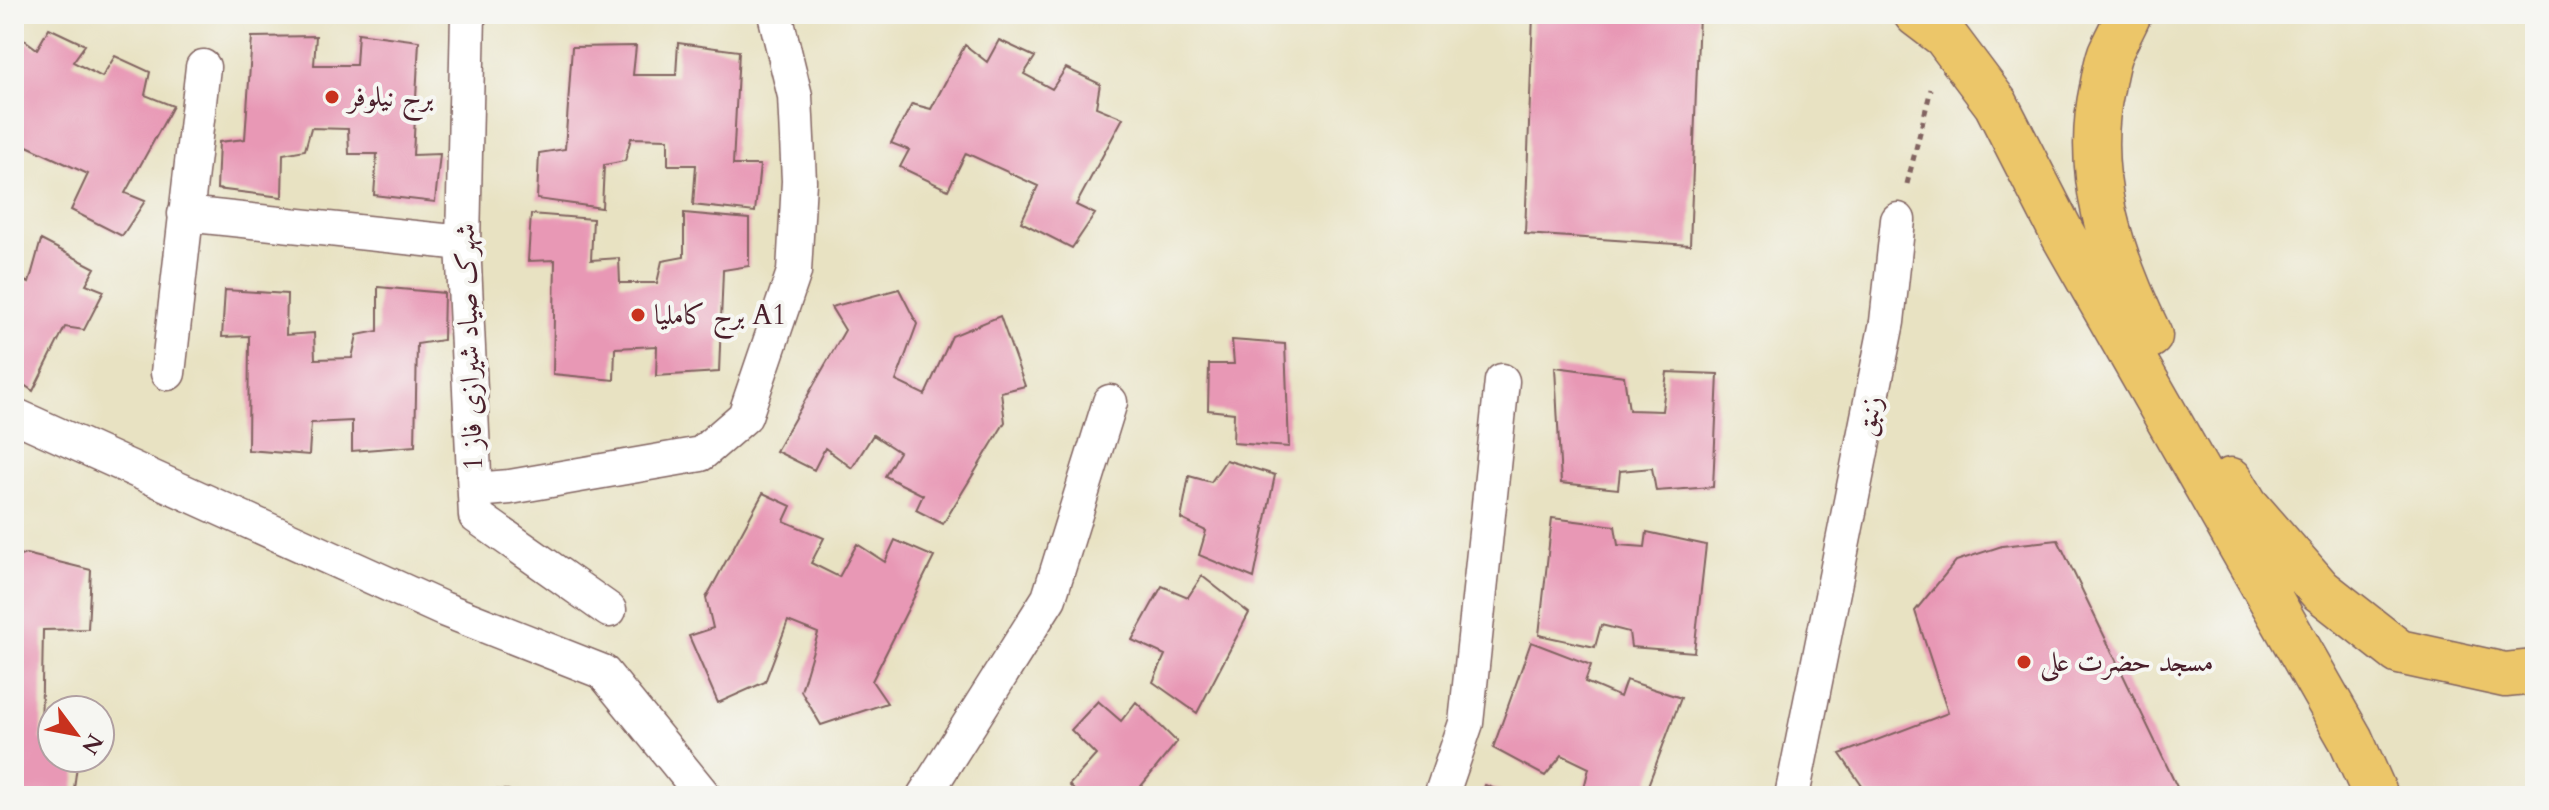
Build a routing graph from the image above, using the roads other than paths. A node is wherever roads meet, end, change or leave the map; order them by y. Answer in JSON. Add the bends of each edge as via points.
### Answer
{"nodes":[{"id":1,"x":468,"y":14,"type":"edge"},
{"id":2,"x":775,"y":14,"type":"edge"},
{"id":3,"x":2129,"y":14,"type":"edge"},
{"id":4,"x":1930,"y":25,"type":"edge"},
{"id":5,"x":203,"y":67,"type":"dead end"},
{"id":6,"x":185,"y":214,"type":"junction"},
{"id":7,"x":1898,"y":220,"type":"road end"},
{"id":8,"x":463,"y":243,"type":"junction"},
{"id":9,"x":168,"y":373,"type":"dead end"},
{"id":10,"x":1502,"y":381,"type":"dead end"},
{"id":11,"x":1110,"y":402,"type":"dead end"},
{"id":12,"x":14,"y":415,"type":"edge"},
{"id":13,"x":475,"y":490,"type":"junction"},
{"id":14,"x":609,"y":610,"type":"dead end"},
{"id":15,"x":2535,"y":672,"type":"edge"},
{"id":16,"x":704,"y":796,"type":"edge"},
{"id":17,"x":924,"y":796,"type":"edge"},
{"id":18,"x":1441,"y":796,"type":"edge"},
{"id":19,"x":1792,"y":796,"type":"edge"},
{"id":20,"x":2376,"y":796,"type":"edge"}],
"edges":[{"from":1,"to":8,"type":"street","name":"شهرک صیاد شیرازی فاز 1"},
{"from":2,"to":13,"type":"street","via":[[795,96],[799,181],[794,272],[745,416],[701,454]]},
{"from":3,"to":15,"type":"highway","via":[[2109,55],[2096,117],[2095,171],[2105,215],[2128,290],[2246,505],[2320,590],[2399,652],[2505,675]]},
{"from":4,"to":20,"type":"highway","via":[[1996,104],[2071,249],[2351,740]]},
{"from":5,"to":6,"type":"street"},
{"from":6,"to":8,"type":"street"},
{"from":6,"to":9,"type":"street"},
{"from":7,"to":19,"type":"street","name":"زنبق","via":[[1887,322]]},
{"from":8,"to":13,"type":"street","name":"شهرک صیاد شیرازی فاز 1"},
{"from":10,"to":18,"type":"street","via":[[1466,723]]},
{"from":11,"to":17,"type":"street","via":[[1049,598]]},
{"from":12,"to":16,"type":"street","via":[[443,609],[603,672]]},
{"from":13,"to":14,"type":"street","name":"شهرک صیاد شیرازی فاز 1","via":[[476,516]]}]}
